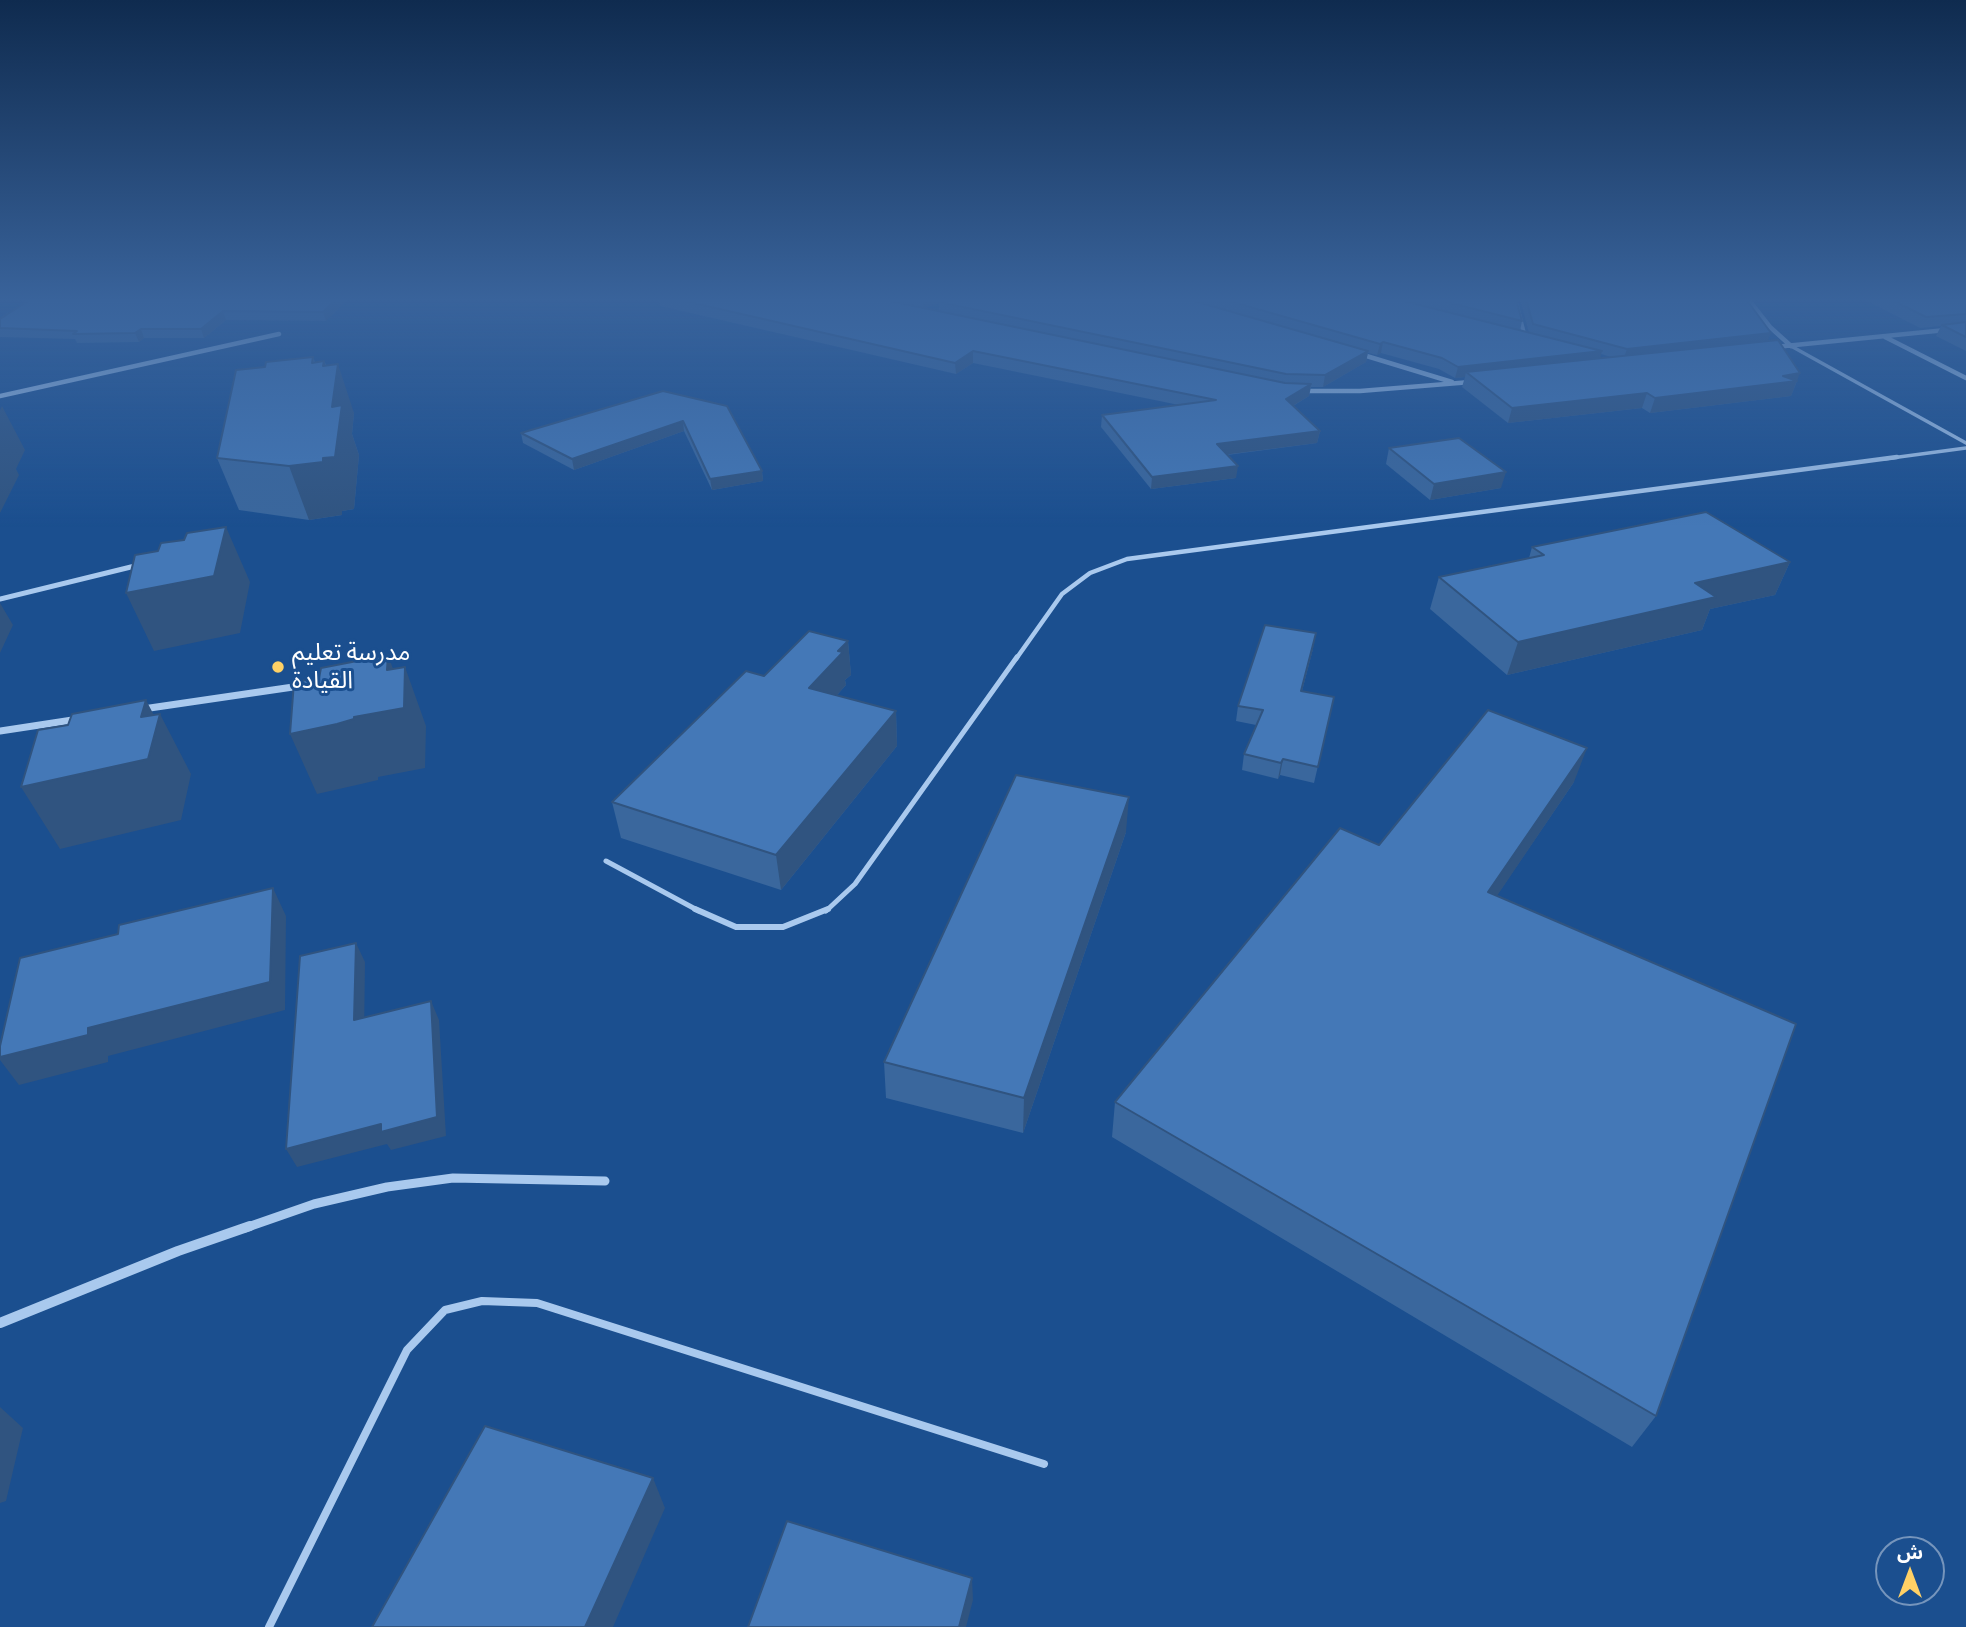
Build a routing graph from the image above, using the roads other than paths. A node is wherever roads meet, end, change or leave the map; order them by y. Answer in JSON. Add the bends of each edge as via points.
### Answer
{"nodes":[{"id":1,"x":95,"y":375,"type":"edge"},
{"id":2,"x":1429,"y":375,"type":"edge"},
{"id":3,"x":1842,"y":375,"type":"edge"},
{"id":4,"x":1482,"y":380,"type":"edge"},
{"id":5,"x":1456,"y":383,"type":"junction"},
{"id":6,"x":1297,"y":391,"type":"edge"},
{"id":7,"x":0,"y":396,"type":"edge"},
{"id":8,"x":1966,"y":445,"type":"edge"},
{"id":9,"x":144,"y":563,"type":"edge"},
{"id":10,"x":0,"y":599,"type":"edge"},
{"id":11,"x":311,"y":684,"type":"edge"},
{"id":12,"x":135,"y":710,"type":"edge"},
{"id":13,"x":95,"y":716,"type":"edge"},
{"id":14,"x":0,"y":731,"type":"edge"},
{"id":15,"x":606,"y":861,"type":"dead end"},
{"id":16,"x":604,"y":1181,"type":"dead end"},
{"id":17,"x":0,"y":1322,"type":"edge"},
{"id":18,"x":1044,"y":1464,"type":"dead end"},
{"id":19,"x":270,"y":1627,"type":"edge"}],
"edges":[{"from":1,"to":7,"type":"street"},
{"from":2,"to":5,"type":"street"},
{"from":3,"to":8,"type":"lane"},
{"from":4,"to":5,"type":"street"},
{"from":5,"to":6,"type":"street"},
{"from":8,"to":15,"type":"lane","via":[[1127,558],[1090,573],[1062,594],[855,884],[827,911],[783,928],[736,927]]},
{"from":9,"to":10,"type":"street"},
{"from":11,"to":12,"type":"street"},
{"from":13,"to":14,"type":"street"},
{"from":16,"to":17,"type":"street","via":[[453,1178],[387,1186],[314,1204],[190,1247]]},
{"from":18,"to":19,"type":"lane","via":[[537,1303],[482,1301],[445,1310],[407,1350]]}]}
